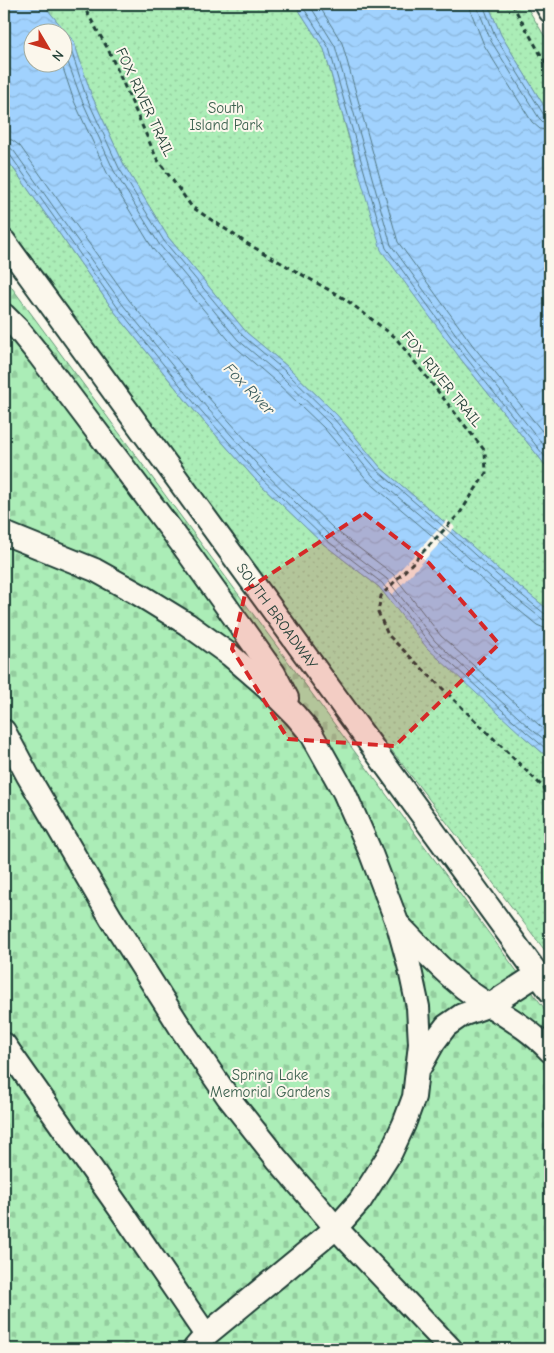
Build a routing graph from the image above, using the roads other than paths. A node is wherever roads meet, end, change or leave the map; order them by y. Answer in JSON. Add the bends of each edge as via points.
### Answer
{"nodes":[{"id":1,"x":546,"y":4,"type":"edge"},
{"id":2,"x":550,"y":11,"type":"edge"},
{"id":3,"x":4,"y":241,"type":"edge"},
{"id":4,"x":4,"y":315,"type":"edge"},
{"id":5,"x":4,"y":532,"type":"edge"},
{"id":6,"x":295,"y":715,"type":"junction"},
{"id":7,"x":4,"y":731,"type":"edge"},
{"id":8,"x":398,"y":925,"type":"junction"},
{"id":9,"x":544,"y":983,"type":"edge"},
{"id":10,"x":490,"y":1005,"type":"junction"},
{"id":11,"x":4,"y":1044,"type":"edge"},
{"id":12,"x":550,"y":1051,"type":"edge"},
{"id":13,"x":418,"y":1070,"type":"junction"},
{"id":14,"x":336,"y":1228,"type":"junction"},
{"id":15,"x":200,"y":1342,"type":"edge"},
{"id":16,"x":451,"y":1349,"type":"edge"}],
"edges":[{"from":1,"to":2,"type":"street"},
{"from":3,"to":9,"type":"street","name":"SOUTH BROADWAY"},
{"from":4,"to":6,"type":"street","via":[[39,355],[229,610],[274,673]]},
{"from":5,"to":6,"type":"street","via":[[95,570],[171,614],[230,654]]},
{"from":6,"to":8,"type":"street","via":[[312,735],[344,792]]},
{"from":7,"to":14,"type":"street","via":[[111,918],[184,1033],[276,1159]]},
{"from":8,"to":10,"type":"street","via":[[463,987]]},
{"from":8,"to":13,"type":"street","via":[[418,1007]]},
{"from":9,"to":10,"type":"street"},
{"from":10,"to":12,"type":"street","via":[[540,1040]]},
{"from":10,"to":13,"type":"street","via":[[462,1015],[446,1026]]},
{"from":11,"to":15,"type":"street","via":[[120,1209]]},
{"from":13,"to":14,"type":"street","via":[[414,1097],[391,1152],[360,1201]]},
{"from":14,"to":15,"type":"street"},
{"from":14,"to":16,"type":"street"}]}
